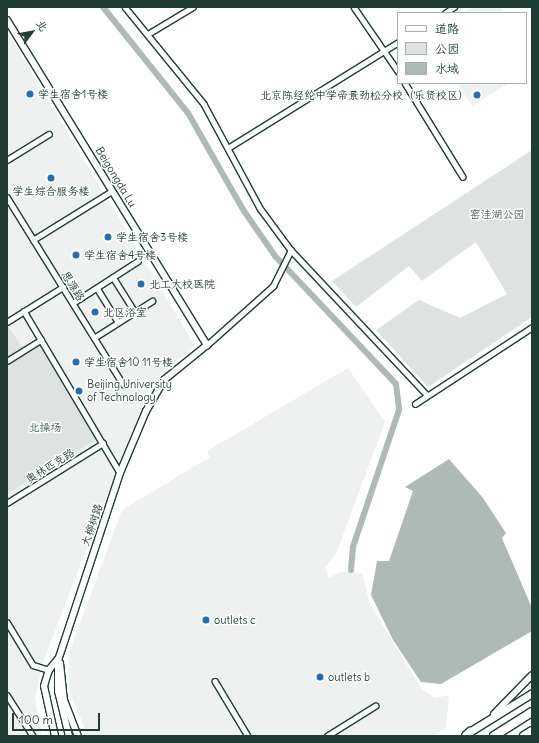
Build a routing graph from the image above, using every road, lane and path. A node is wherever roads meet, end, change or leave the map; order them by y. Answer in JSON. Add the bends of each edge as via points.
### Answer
{"nodes":[{"id":1,"x":125,"y":7,"type":"edge"},
{"id":2,"x":193,"y":7,"type":"edge"},
{"id":3,"x":354,"y":7,"type":"edge"},
{"id":4,"x":7,"y":20,"type":"edge"},
{"id":5,"x":148,"y":34,"type":"junction"},
{"id":6,"x":397,"y":43,"type":"edge"},
{"id":7,"x":385,"y":50,"type":"junction"},
{"id":8,"x":397,"y":69,"type":"edge"},
{"id":9,"x":406,"y":84,"type":"edge"},
{"id":10,"x":50,"y":134,"type":"dead end"},
{"id":11,"x":228,"y":148,"type":"junction"},
{"id":12,"x":7,"y":160,"type":"edge"},
{"id":13,"x":463,"y":177,"type":"dead end"},
{"id":14,"x":112,"y":191,"type":"junction"},
{"id":15,"x":7,"y":197,"type":"edge"},
{"id":16,"x":34,"y":240,"type":"junction"},
{"id":17,"x":291,"y":250,"type":"junction"},
{"id":18,"x":138,"y":261,"type":"dead end"},
{"id":19,"x":113,"y":277,"type":"junction"},
{"id":20,"x":63,"y":287,"type":"junction"},
{"id":21,"x":96,"y":288,"type":"junction"},
{"id":22,"x":152,"y":300,"type":"dead end"},
{"id":23,"x":73,"y":303,"type":"junction"},
{"id":24,"x":24,"y":311,"type":"junction"},
{"id":25,"x":134,"y":312,"type":"junction"},
{"id":26,"x":7,"y":322,"type":"edge"},
{"id":27,"x":118,"y":322,"type":"junction"},
{"id":28,"x":532,"y":327,"type":"edge"},
{"id":29,"x":94,"y":338,"type":"junction"},
{"id":30,"x":41,"y":340,"type":"junction"},
{"id":31,"x":207,"y":345,"type":"junction"},
{"id":32,"x":7,"y":361,"type":"edge"},
{"id":33,"x":123,"y":384,"type":"dead end"},
{"id":34,"x":427,"y":395,"type":"junction"},
{"id":35,"x":415,"y":404,"type":"dead end"},
{"id":36,"x":102,"y":443,"type":"junction"},
{"id":37,"x":120,"y":473,"type":"junction"},
{"id":38,"x":7,"y":503,"type":"edge"},
{"id":39,"x":7,"y":622,"type":"edge"},
{"id":40,"x":59,"y":658,"type":"junction"},
{"id":41,"x":49,"y":670,"type":"junction"},
{"id":42,"x":532,"y":675,"type":"edge"},
{"id":43,"x":215,"y":681,"type":"dead end"},
{"id":44,"x":532,"y":693,"type":"edge"},
{"id":45,"x":7,"y":695,"type":"edge"},
{"id":46,"x":375,"y":706,"type":"dead end"},
{"id":47,"x":532,"y":712,"type":"edge"},
{"id":48,"x":491,"y":718,"type":"junction"},
{"id":49,"x":532,"y":731,"type":"edge"},
{"id":50,"x":466,"y":735,"type":"edge"},
{"id":51,"x":33,"y":736,"type":"edge"},
{"id":52,"x":55,"y":736,"type":"edge"},
{"id":53,"x":69,"y":736,"type":"edge"},
{"id":54,"x":78,"y":736,"type":"edge"},
{"id":55,"x":248,"y":736,"type":"edge"},
{"id":56,"x":327,"y":736,"type":"edge"},
{"id":57,"x":494,"y":736,"type":"edge"},
{"id":58,"x":524,"y":736,"type":"edge"}],
"edges":[{"from":1,"to":5,"type":"street"},
{"from":2,"to":5,"type":"street"},
{"from":3,"to":7,"type":"street"},
{"from":4,"to":14,"type":"street","name":"Beigongda Lu"},
{"from":5,"to":11,"type":"street","via":[[204,104]]},
{"from":6,"to":7,"type":"street"},
{"from":7,"to":8,"type":"street"},
{"from":7,"to":11,"type":"street"},
{"from":9,"to":13,"type":"street"},
{"from":10,"to":12,"type":"street"},
{"from":11,"to":17,"type":"street","via":[[260,208]]},
{"from":14,"to":16,"type":"street"},
{"from":14,"to":31,"type":"street","name":"Beigongda Lu"},
{"from":15,"to":16,"type":"street","name":"思源路"},
{"from":16,"to":20,"type":"street","name":"思源路"},
{"from":17,"to":31,"type":"street","via":[[273,286]]},
{"from":17,"to":34,"type":"street"},
{"from":18,"to":19,"type":"street"},
{"from":19,"to":21,"type":"street"},
{"from":19,"to":25,"type":"street"},
{"from":20,"to":23,"type":"street","name":"思源路"},
{"from":20,"to":24,"type":"street"},
{"from":21,"to":23,"type":"street"},
{"from":21,"to":27,"type":"street"},
{"from":22,"to":25,"type":"street"},
{"from":23,"to":29,"type":"street","name":"思源路"},
{"from":24,"to":26,"type":"street"},
{"from":24,"to":30,"type":"street"},
{"from":25,"to":27,"type":"street"},
{"from":27,"to":29,"type":"street"},
{"from":28,"to":34,"type":"street"},
{"from":29,"to":33,"type":"street","name":"思源路"},
{"from":30,"to":32,"type":"street"},
{"from":30,"to":36,"type":"street"},
{"from":31,"to":37,"type":"street","name":"大柳树路","via":[[164,380],[146,411]]},
{"from":34,"to":35,"type":"street"},
{"from":36,"to":37,"type":"street"},
{"from":36,"to":38,"type":"street","name":"奥林匹克路"},
{"from":37,"to":40,"type":"street","name":"大柳树路"},
{"from":39,"to":41,"type":"street","via":[[33,665]]},
{"from":40,"to":41,"type":"street"},
{"from":40,"to":53,"type":"street","name":"大柳树路","via":[[61,711]]},
{"from":40,"to":54,"type":"street","via":[[64,700]]},
{"from":41,"to":52,"type":"street","via":[[44,686]]},
{"from":42,"to":48,"type":"street"},
{"from":43,"to":55,"type":"street"},
{"from":44,"to":48,"type":"main road"},
{"from":45,"to":51,"type":"street"},
{"from":46,"to":56,"type":"street"},
{"from":47,"to":57,"type":"highway"},
{"from":48,"to":50,"type":"main road"},
{"from":49,"to":58,"type":"highway"}]}
